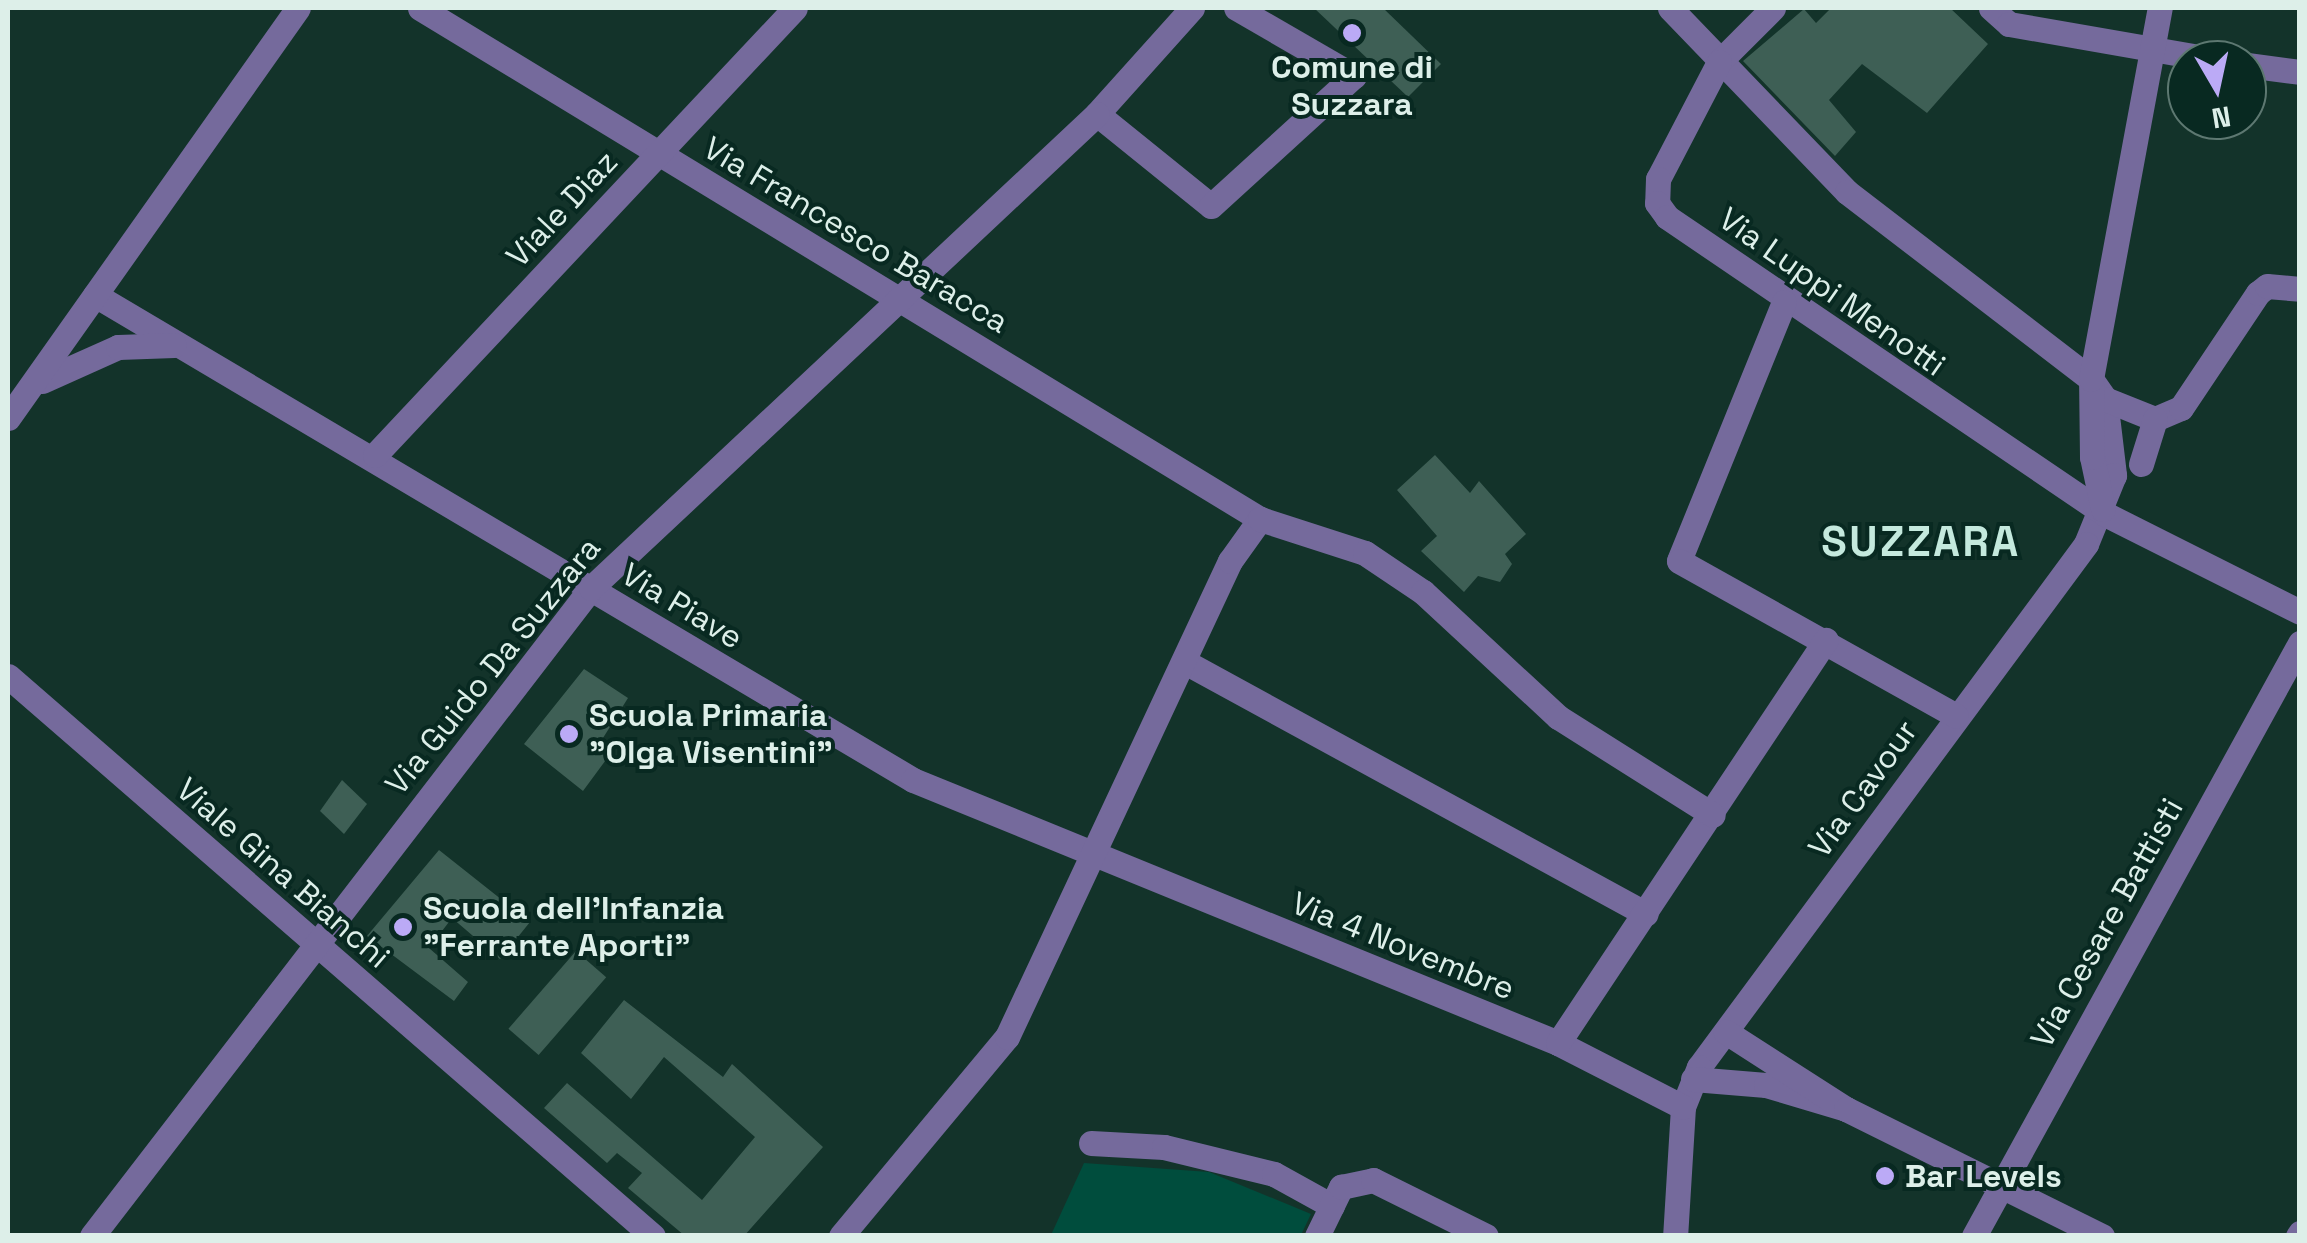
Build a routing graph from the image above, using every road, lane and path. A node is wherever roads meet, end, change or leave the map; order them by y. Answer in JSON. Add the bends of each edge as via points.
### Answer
{"nodes":[{"id":1,"x":298,"y":8,"type":"edge"},
{"id":2,"x":420,"y":8,"type":"edge"},
{"id":3,"x":795,"y":8,"type":"edge"},
{"id":4,"x":1192,"y":8,"type":"edge"},
{"id":5,"x":1236,"y":8,"type":"edge"},
{"id":6,"x":1670,"y":8,"type":"edge"},
{"id":7,"x":1773,"y":8,"type":"edge"},
{"id":8,"x":1991,"y":8,"type":"edge"},
{"id":9,"x":2160,"y":8,"type":"edge"},
{"id":10,"x":2152,"y":50,"type":"junction"},
{"id":11,"x":2167,"y":52,"type":"edge"},
{"id":12,"x":1719,"y":62,"type":"junction"},
{"id":13,"x":2267,"y":68,"type":"edge"},
{"id":14,"x":2300,"y":72,"type":"edge"},
{"id":15,"x":1098,"y":114,"type":"junction"},
{"id":16,"x":658,"y":155,"type":"junction"},
{"id":17,"x":2300,"y":289,"type":"edge"},
{"id":18,"x":95,"y":295,"type":"junction"},
{"id":19,"x":898,"y":295,"type":"junction"},
{"id":20,"x":1784,"y":302,"type":"junction"},
{"id":21,"x":179,"y":346,"type":"junction"},
{"id":22,"x":32,"y":387,"type":"junction"},
{"id":23,"x":2098,"y":389,"type":"junction"},
{"id":24,"x":8,"y":418,"type":"edge"},
{"id":25,"x":2155,"y":418,"type":"junction"},
{"id":26,"x":375,"y":455,"type":"junction"},
{"id":27,"x":2140,"y":464,"type":"dead end"},
{"id":28,"x":2105,"y":514,"type":"junction"},
{"id":29,"x":1260,"y":518,"type":"junction"},
{"id":30,"x":591,"y":588,"type":"junction"},
{"id":31,"x":2300,"y":612,"type":"edge"},
{"id":32,"x":1826,"y":640,"type":"junction"},
{"id":33,"x":2300,"y":643,"type":"edge"},
{"id":34,"x":1186,"y":662,"type":"junction"},
{"id":35,"x":8,"y":676,"type":"edge"},
{"id":36,"x":1956,"y":716,"type":"junction"},
{"id":37,"x":1714,"y":815,"type":"junction"},
{"id":38,"x":1094,"y":856,"type":"junction"},
{"id":39,"x":1646,"y":914,"type":"junction"},
{"id":40,"x":312,"y":943,"type":"junction"},
{"id":41,"x":1726,"y":1032,"type":"junction"},
{"id":42,"x":1558,"y":1043,"type":"junction"},
{"id":43,"x":1693,"y":1078,"type":"junction"},
{"id":44,"x":1683,"y":1107,"type":"junction"},
{"id":45,"x":1846,"y":1109,"type":"junction"},
{"id":46,"x":1090,"y":1143,"type":"dead end"},
{"id":47,"x":1998,"y":1186,"type":"junction"},
{"id":48,"x":1332,"y":1206,"type":"junction"},
{"id":49,"x":92,"y":1236,"type":"edge"},
{"id":50,"x":653,"y":1236,"type":"edge"},
{"id":51,"x":841,"y":1236,"type":"edge"},
{"id":52,"x":1318,"y":1236,"type":"edge"},
{"id":53,"x":1486,"y":1236,"type":"edge"},
{"id":54,"x":1675,"y":1236,"type":"edge"},
{"id":55,"x":1974,"y":1236,"type":"edge"},
{"id":56,"x":2102,"y":1236,"type":"edge"}],
"edges":[{"from":1,"to":18,"type":"street"},
{"from":2,"to":16,"type":"street","name":"Via Francesco Baracca"},
{"from":3,"to":16,"type":"street","name":"Viale Diaz"},
{"from":4,"to":15,"type":"street","name":"Via Guido Da Suzzara"},
{"from":5,"to":15,"type":"street","via":[[1354,76],[1210,206]]},
{"from":6,"to":12,"type":"street"},
{"from":7,"to":12,"type":"street"},
{"from":8,"to":10,"type":"street","via":[[2009,24]]},
{"from":9,"to":10,"type":"street"},
{"from":10,"to":11,"type":"street"},
{"from":10,"to":23,"type":"street"},
{"from":12,"to":20,"type":"street","name":"Via Luppi Menotti","via":[[1658,179],[1658,203]]},
{"from":12,"to":23,"type":"street","via":[[1847,192]]},
{"from":13,"to":14,"type":"street"},
{"from":15,"to":19,"type":"street","name":"Via Guido Da Suzzara"},
{"from":16,"to":19,"type":"street","name":"Via Francesco Baracca"},
{"from":16,"to":26,"type":"street","name":"Viale Diaz"},
{"from":17,"to":25,"type":"street","via":[[2267,286],[2258,293],[2181,408]]},
{"from":18,"to":21,"type":"street","name":"Via Piave"},
{"from":18,"to":22,"type":"street"},
{"from":19,"to":29,"type":"street","name":"Via Francesco Baracca"},
{"from":19,"to":30,"type":"street","name":"Via Guido Da Suzzara"},
{"from":20,"to":28,"type":"street","name":"Via Luppi Menotti"},
{"from":20,"to":32,"type":"street","via":[[1680,561]]},
{"from":21,"to":22,"type":"street","via":[[118,346]]},
{"from":21,"to":26,"type":"street","name":"Via Piave"},
{"from":22,"to":24,"type":"street"},
{"from":23,"to":25,"type":"street"},
{"from":23,"to":28,"type":"street","via":[[2092,457]]},
{"from":25,"to":27,"type":"street"},
{"from":26,"to":30,"type":"street","name":"Via Piave"},
{"from":28,"to":31,"type":"street","name":"Via Luppi Menotti"},
{"from":28,"to":36,"type":"street","name":"Via Cavour"},
{"from":29,"to":34,"type":"street","via":[[1230,560]]},
{"from":29,"to":37,"type":"street","name":"Via Francesco Baracca","via":[[1365,553],[1422,592],[1558,716]]},
{"from":30,"to":38,"type":"street","name":"Via Piave","via":[[913,780]]},
{"from":30,"to":40,"type":"street","name":"Via Guido Da Suzzara"},
{"from":32,"to":36,"type":"street"},
{"from":32,"to":37,"type":"street"},
{"from":33,"to":47,"type":"street","name":"Via Cesare Battisti"},
{"from":34,"to":38,"type":"street"},
{"from":34,"to":39,"type":"street"},
{"from":35,"to":40,"type":"street","name":"Viale Gina Bianchi"},
{"from":36,"to":41,"type":"street","name":"Via Cavour"},
{"from":37,"to":39,"type":"street"},
{"from":38,"to":42,"type":"street","name":"Via 4 Novembre"},
{"from":38,"to":51,"type":"street","via":[[1007,1037]]},
{"from":39,"to":42,"type":"street"},
{"from":40,"to":49,"type":"street","name":"Via Guido Da Suzzara"},
{"from":40,"to":50,"type":"street","name":"Viale Gina Bianchi"},
{"from":41,"to":43,"type":"street","name":"Via Cavour"},
{"from":41,"to":45,"type":"street"},
{"from":42,"to":44,"type":"street","name":"Via 4 Novembre"},
{"from":43,"to":44,"type":"street","name":"Via Cavour"},
{"from":43,"to":45,"type":"street","via":[[1766,1085]]},
{"from":44,"to":54,"type":"street","name":"Via Cavour"},
{"from":45,"to":47,"type":"street"},
{"from":46,"to":48,"type":"street","via":[[1164,1147],[1274,1174]]},
{"from":47,"to":55,"type":"street","name":"Via Cesare Battisti"},
{"from":47,"to":56,"type":"street"},
{"from":48,"to":52,"type":"street"},
{"from":48,"to":53,"type":"street","via":[[1341,1187],[1373,1180]]}]}
